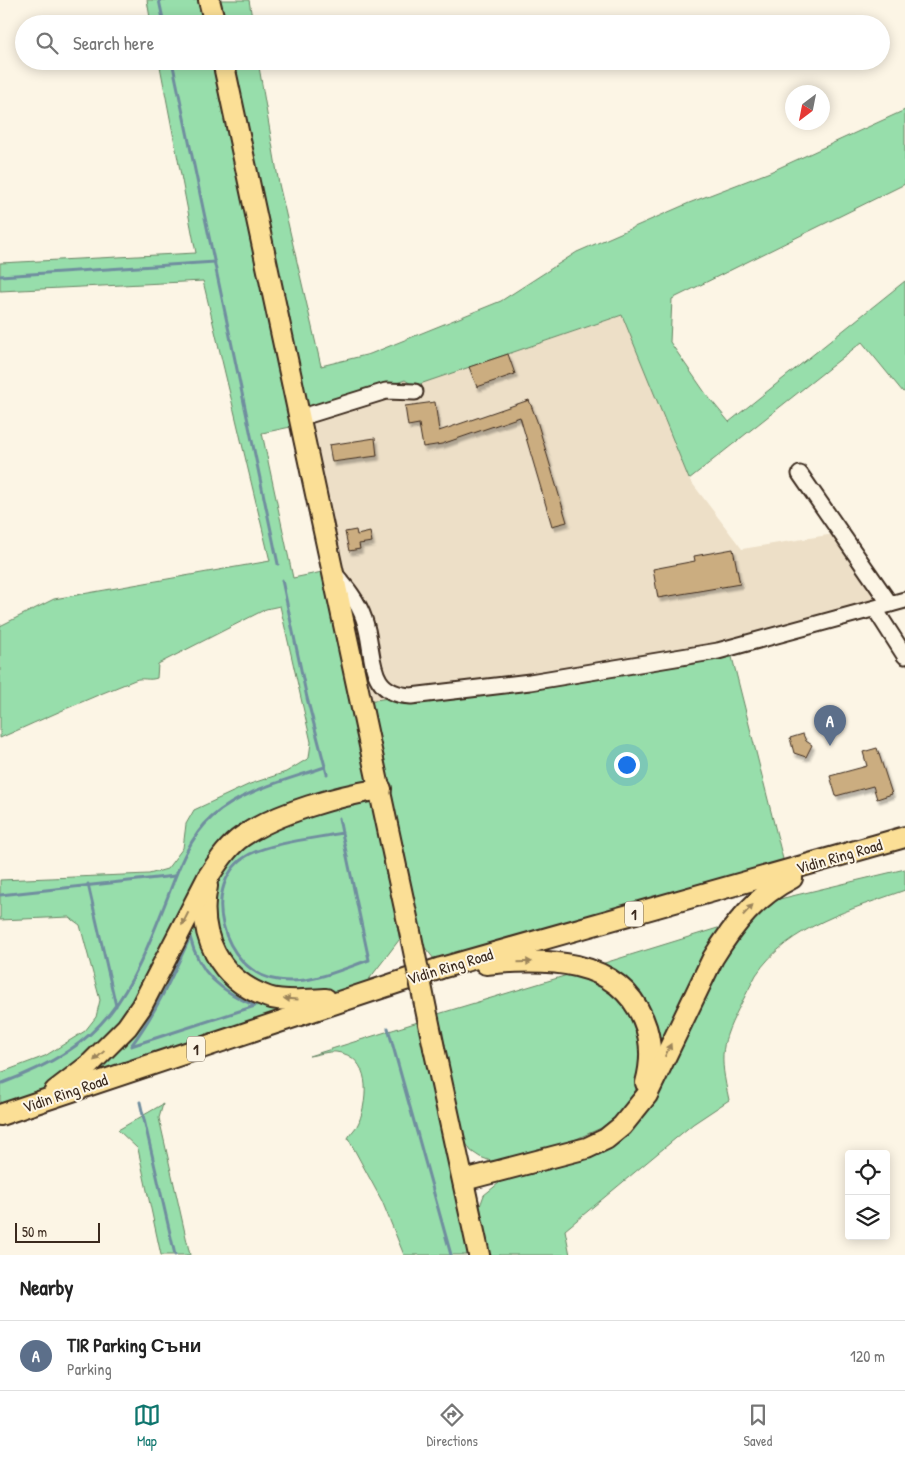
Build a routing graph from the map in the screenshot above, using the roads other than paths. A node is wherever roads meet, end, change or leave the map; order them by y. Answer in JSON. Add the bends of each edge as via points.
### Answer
{"nodes":[{"id":1,"x":210,"y":0,"type":"edge"},
{"id":2,"x":212,"y":15,"type":"edge"},
{"id":3,"x":225,"y":70,"type":"edge"},
{"id":4,"x":414,"y":392,"type":"dead end"},
{"id":5,"x":299,"y":418,"type":"junction"},
{"id":6,"x":800,"y":474,"type":"dead end"},
{"id":7,"x":332,"y":570,"type":"junction"},
{"id":8,"x":905,"y":600,"type":"edge"},
{"id":9,"x":890,"y":604,"type":"junction"},
{"id":10,"x":875,"y":609,"type":"junction"},
{"id":11,"x":905,"y":656,"type":"edge"},
{"id":12,"x":380,"y":788,"type":"junction"},
{"id":13,"x":905,"y":837,"type":"edge"},
{"id":14,"x":827,"y":860,"type":"junction"},
{"id":15,"x":208,"y":876,"type":"junction"},
{"id":16,"x":441,"y":968,"type":"junction"},
{"id":17,"x":356,"y":995,"type":"junction"},
{"id":18,"x":36,"y":1103,"type":"junction"},
{"id":19,"x":637,"y":1108,"type":"junction"},
{"id":20,"x":0,"y":1115,"type":"edge"},
{"id":21,"x":464,"y":1180,"type":"junction"},
{"id":22,"x":479,"y":1255,"type":"edge"}],
"edges":[{"from":1,"to":2,"type":"main road"},
{"from":3,"to":5,"type":"main road"},
{"from":4,"to":5,"type":"street","via":[[386,392]]},
{"from":5,"to":7,"type":"main road"},
{"from":6,"to":9,"type":"street"},
{"from":7,"to":10,"type":"street","via":[[359,607],[380,683],[397,695],[530,682],[709,653]]},
{"from":7,"to":12,"type":"main road"},
{"from":8,"to":9,"type":"street"},
{"from":9,"to":10,"type":"street"},
{"from":10,"to":11,"type":"street"},
{"from":12,"to":15,"type":"main road","via":[[351,794],[267,822],[242,837],[220,858]]},
{"from":12,"to":21,"type":"main road","bridge":true},
{"from":13,"to":14,"type":"main road","name":"Vidin Ring Road","number":"1"},
{"from":14,"to":16,"type":"main road","name":"Vidin Ring Road","number":"1"},
{"from":19,"to":14,"type":"main road","one_way":true,"via":[[650,1090],[713,958],[731,930],[756,900],[772,888]]},
{"from":17,"to":15,"type":"main road","one_way":true,"via":[[314,1000],[269,998],[238,983],[218,961],[206,930],[203,905]]},
{"from":15,"to":18,"type":"main road","one_way":true,"via":[[142,1007],[127,1028],[89,1065]]},
{"from":16,"to":17,"type":"main road","name":"Vidin Ring Road","number":"1"},
{"from":16,"to":19,"type":"main road","one_way":true,"via":[[554,962],[594,970],[612,980],[628,994],[649,1032],[651,1056]]},
{"from":17,"to":18,"type":"main road","name":"Vidin Ring Road","number":"1"},
{"from":18,"to":20,"type":"main road","name":"Vidin Ring Road","number":"1"},
{"from":19,"to":21,"type":"main road","via":[[606,1139],[587,1148]]},
{"from":21,"to":22,"type":"main road"}]}
